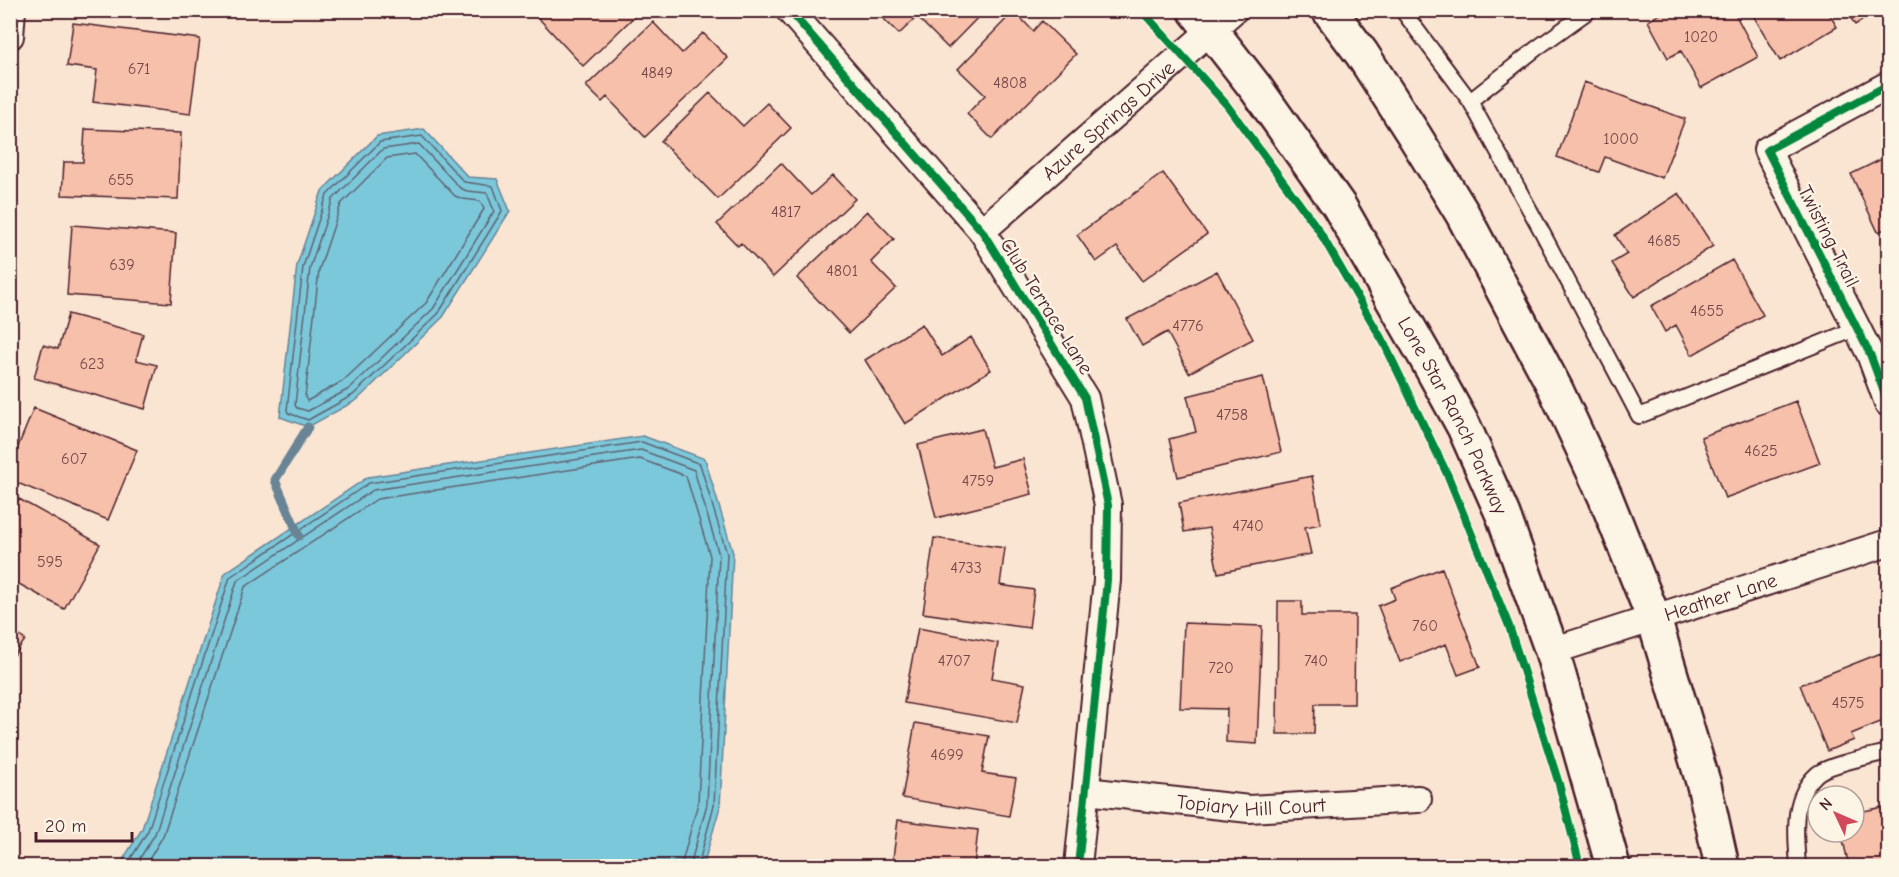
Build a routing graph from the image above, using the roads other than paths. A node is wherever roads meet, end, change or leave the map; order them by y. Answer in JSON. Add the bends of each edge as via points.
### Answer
{"nodes":[{"id":1,"x":12,"y":10,"type":"edge"},
{"id":2,"x":789,"y":10,"type":"edge"},
{"id":3,"x":1329,"y":10,"type":"edge"},
{"id":4,"x":1402,"y":10,"type":"edge"},
{"id":5,"x":1590,"y":10,"type":"edge"},
{"id":6,"x":1214,"y":17,"type":"edge"},
{"id":7,"x":10,"y":36,"type":"edge"},
{"id":8,"x":1888,"y":85,"type":"edge"},
{"id":9,"x":1470,"y":101,"type":"junction"},
{"id":10,"x":982,"y":231,"type":"junction"},
{"id":11,"x":1857,"y":328,"type":"junction"},
{"id":12,"x":1888,"y":403,"type":"edge"},
{"id":13,"x":1888,"y":543,"type":"edge"},
{"id":14,"x":1654,"y":619,"type":"junction"},
{"id":15,"x":1552,"y":651,"type":"junction"},
{"id":16,"x":1888,"y":752,"type":"edge"},
{"id":17,"x":1086,"y":790,"type":"junction"},
{"id":18,"x":1418,"y":799,"type":"dead end"},
{"id":19,"x":1078,"y":867,"type":"edge"},
{"id":20,"x":1613,"y":867,"type":"edge"},
{"id":21,"x":1722,"y":867,"type":"edge"},
{"id":22,"x":1798,"y":867,"type":"edge"}],
"edges":[{"from":1,"to":7,"type":"street"},
{"from":2,"to":10,"type":"street","name":"Club Terrace Lane"},
{"from":3,"to":14,"type":"main road","via":[[1462,213],[1556,390],[1605,496]]},
{"from":4,"to":9,"type":"lane"},
{"from":5,"to":9,"type":"lane"},
{"from":6,"to":10,"type":"street","name":"Azure Springs Drive"},
{"from":6,"to":15,"type":"main road","name":"Lone Star Ranch Parkway","via":[[1255,87],[1339,206],[1464,427],[1503,515]]},
{"from":8,"to":11,"type":"street","name":"Twisting Trail","via":[[1767,150]]},
{"from":9,"to":11,"type":"lane","via":[[1639,416]]},
{"from":10,"to":17,"type":"street","name":"Club Terrace Lane","via":[[1085,398],[1108,505],[1107,580]]},
{"from":11,"to":12,"type":"street","name":"Twisting Trail"},
{"from":13,"to":14,"type":"street","name":"Heather Lane"},
{"from":14,"to":15,"type":"street","name":"Heather Lane"},
{"from":14,"to":21,"type":"main road","via":[[1704,785]]},
{"from":15,"to":20,"type":"main road","name":"Lone Star Ranch Parkway"},
{"from":16,"to":22,"type":"lane","via":[[1817,773],[1796,811]]},
{"from":17,"to":18,"type":"street","name":"Topiary Hill Court","via":[[1250,809]]},
{"from":17,"to":19,"type":"street","name":"Club Terrace Lane"}]}
